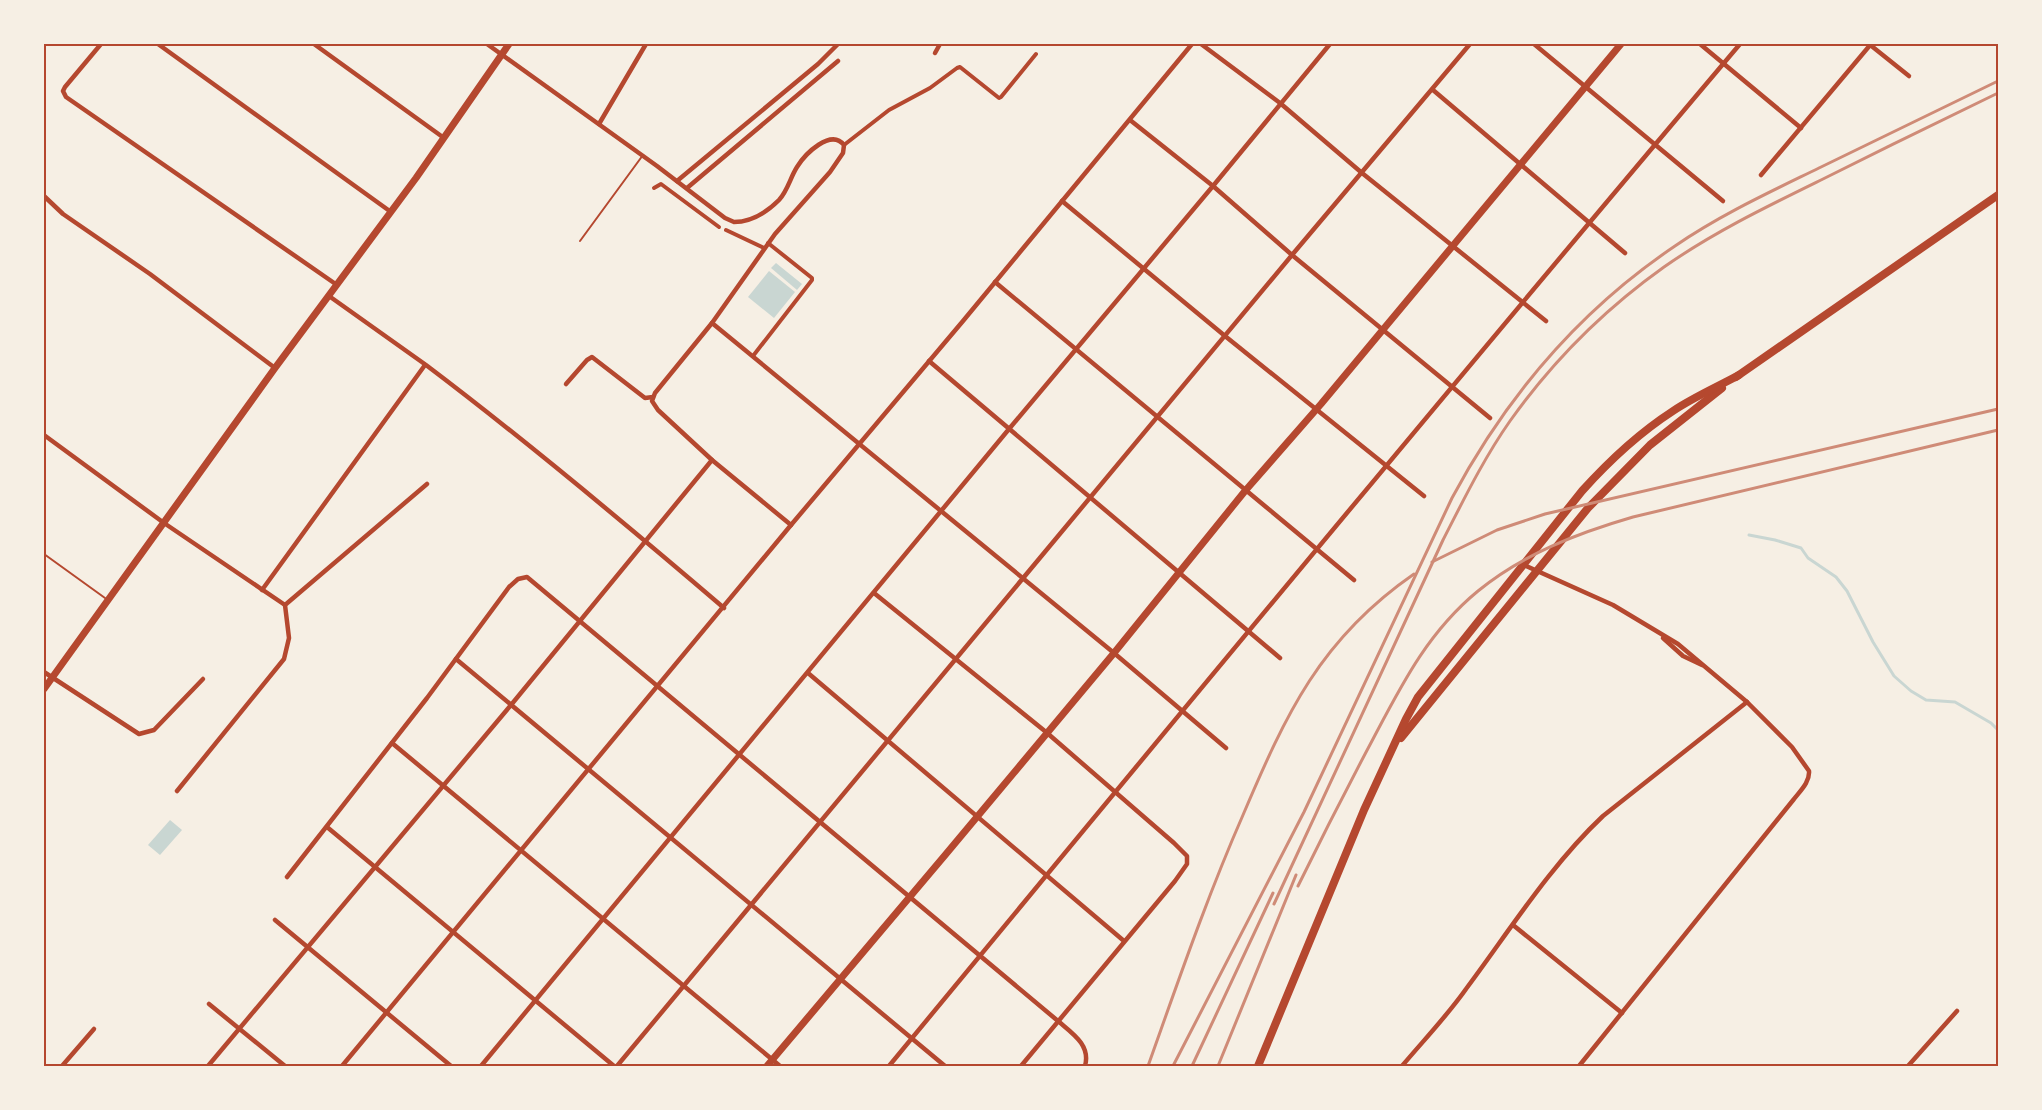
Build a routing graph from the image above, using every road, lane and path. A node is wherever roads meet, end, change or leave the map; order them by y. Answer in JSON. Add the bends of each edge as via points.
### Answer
{"nodes":[{"id":1,"x":101,"y":44,"type":"edge"},
{"id":2,"x":158,"y":44,"type":"edge"},
{"id":3,"x":314,"y":44,"type":"edge"},
{"id":4,"x":487,"y":44,"type":"edge"},
{"id":5,"x":509,"y":44,"type":"edge"},
{"id":6,"x":646,"y":44,"type":"edge"},
{"id":7,"x":838,"y":44,"type":"edge"},
{"id":8,"x":940,"y":44,"type":"edge"},
{"id":9,"x":1191,"y":44,"type":"edge"},
{"id":10,"x":1202,"y":44,"type":"edge"},
{"id":11,"x":1330,"y":44,"type":"edge"},
{"id":12,"x":1470,"y":44,"type":"edge"},
{"id":13,"x":1534,"y":44,"type":"edge"},
{"id":14,"x":1620,"y":44,"type":"edge"},
{"id":15,"x":1700,"y":44,"type":"edge"},
{"id":16,"x":1740,"y":44,"type":"edge"},
{"id":17,"x":1870,"y":44,"type":"edge"},
{"id":18,"x":935,"y":53,"type":"dead end"},
{"id":19,"x":502,"y":54,"type":"junction"},
{"id":20,"x":1036,"y":54,"type":"dead end"},
{"id":21,"x":838,"y":61,"type":"dead end"},
{"id":22,"x":1723,"y":63,"type":"junction"},
{"id":23,"x":1909,"y":76,"type":"dead end"},
{"id":24,"x":1585,"y":86,"type":"junction"},
{"id":25,"x":1432,"y":90,"type":"junction"},
{"id":26,"x":1280,"y":103,"type":"junction"},
{"id":27,"x":1130,"y":120,"type":"junction"},
{"id":28,"x":599,"y":124,"type":"junction"},
{"id":29,"x":1801,"y":128,"type":"junction"},
{"id":30,"x":444,"y":138,"type":"junction"},
{"id":31,"x":1656,"y":144,"type":"junction"},
{"id":32,"x":844,"y":145,"type":"junction"},
{"id":33,"x":643,"y":155,"type":"junction"},
{"id":34,"x":1519,"y":165,"type":"junction"},
{"id":35,"x":1362,"y":173,"type":"junction"},
{"id":36,"x":1761,"y":175,"type":"dead end"},
{"id":37,"x":677,"y":181,"type":"junction"},
{"id":38,"x":1214,"y":186,"type":"junction"},
{"id":39,"x":654,"y":188,"type":"dead end"},
{"id":40,"x":687,"y":188,"type":"junction"},
{"id":41,"x":1998,"y":195,"type":"edge"},
{"id":42,"x":44,"y":196,"type":"edge"},
{"id":43,"x":1062,"y":201,"type":"junction"},
{"id":44,"x":1724,"y":201,"type":"dead end"},
{"id":45,"x":391,"y":212,"type":"junction"},
{"id":46,"x":1588,"y":223,"type":"junction"},
{"id":47,"x":719,"y":227,"type":"dead end"},
{"id":48,"x":726,"y":230,"type":"dead end"},
{"id":49,"x":580,"y":241,"type":"dead end"},
{"id":50,"x":768,"y":243,"type":"junction"},
{"id":51,"x":1453,"y":245,"type":"junction"},
{"id":52,"x":764,"y":248,"type":"junction"},
{"id":53,"x":1625,"y":253,"type":"dead end"},
{"id":54,"x":1292,"y":255,"type":"junction"},
{"id":55,"x":1144,"y":269,"type":"junction"},
{"id":56,"x":995,"y":282,"type":"junction"},
{"id":57,"x":337,"y":285,"type":"junction"},
{"id":58,"x":329,"y":296,"type":"junction"},
{"id":59,"x":1524,"y":302,"type":"junction"},
{"id":60,"x":1546,"y":321,"type":"dead end"},
{"id":61,"x":712,"y":323,"type":"junction"},
{"id":62,"x":1382,"y":328,"type":"junction"},
{"id":63,"x":1225,"y":336,"type":"junction"},
{"id":64,"x":1076,"y":350,"type":"junction"},
{"id":65,"x":753,"y":356,"type":"junction"},
{"id":66,"x":929,"y":361,"type":"junction"},
{"id":67,"x":425,"y":365,"type":"junction"},
{"id":68,"x":275,"y":368,"type":"junction"},
{"id":69,"x":1738,"y":375,"type":"junction"},
{"id":70,"x":566,"y":384,"type":"dead end"},
{"id":71,"x":1452,"y":387,"type":"junction"},
{"id":72,"x":653,"y":397,"type":"junction"},
{"id":73,"x":1317,"y":408,"type":"junction"},
{"id":74,"x":1158,"y":416,"type":"junction"},
{"id":75,"x":1490,"y":418,"type":"dead end"},
{"id":76,"x":1009,"y":429,"type":"junction"},
{"id":77,"x":44,"y":435,"type":"edge"},
{"id":78,"x":860,"y":444,"type":"junction"},
{"id":79,"x":712,"y":460,"type":"junction"},
{"id":80,"x":1386,"y":465,"type":"junction"},
{"id":81,"x":427,"y":484,"type":"dead end"},
{"id":82,"x":1245,"y":491,"type":"junction"},
{"id":83,"x":1424,"y":496,"type":"dead end"},
{"id":84,"x":1089,"y":499,"type":"junction"},
{"id":85,"x":942,"y":511,"type":"junction"},
{"id":86,"x":164,"y":523,"type":"junction"},
{"id":87,"x":1558,"y":523,"type":"junction"},
{"id":88,"x":791,"y":525,"type":"junction"},
{"id":89,"x":1570,"y":530,"type":"junction"},
{"id":90,"x":645,"y":540,"type":"junction"},
{"id":91,"x":1317,"y":550,"type":"junction"},
{"id":92,"x":44,"y":554,"type":"edge"},
{"id":93,"x":1524,"y":565,"type":"junction"},
{"id":94,"x":1179,"y":571,"type":"junction"},
{"id":95,"x":1537,"y":571,"type":"junction"},
{"id":96,"x":1024,"y":579,"type":"junction"},
{"id":97,"x":1354,"y":580,"type":"dead end"},
{"id":98,"x":262,"y":590,"type":"junction"},
{"id":99,"x":874,"y":593,"type":"junction"},
{"id":100,"x":108,"y":600,"type":"junction"},
{"id":101,"x":285,"y":605,"type":"junction"},
{"id":102,"x":724,"y":608,"type":"junction"},
{"id":103,"x":579,"y":620,"type":"junction"},
{"id":104,"x":1250,"y":631,"type":"junction"},
{"id":105,"x":1114,"y":653,"type":"junction"},
{"id":106,"x":1280,"y":658,"type":"dead end"},
{"id":107,"x":456,"y":659,"type":"junction"},
{"id":108,"x":957,"y":660,"type":"junction"},
{"id":109,"x":44,"y":672,"type":"edge"},
{"id":110,"x":808,"y":673,"type":"junction"},
{"id":111,"x":52,"y":678,"type":"junction"},
{"id":112,"x":203,"y":679,"type":"dead end"},
{"id":113,"x":659,"y":687,"type":"junction"},
{"id":114,"x":44,"y":689,"type":"edge"},
{"id":115,"x":1747,"y":702,"type":"junction"},
{"id":116,"x":511,"y":705,"type":"junction"},
{"id":117,"x":1182,"y":712,"type":"junction"},
{"id":118,"x":1046,"y":732,"type":"junction"},
{"id":119,"x":888,"y":742,"type":"junction"},
{"id":120,"x":392,"y":743,"type":"junction"},
{"id":121,"x":1395,"y":746,"type":"junction"},
{"id":122,"x":1226,"y":748,"type":"dead end"},
{"id":123,"x":740,"y":755,"type":"junction"},
{"id":124,"x":589,"y":770,"type":"junction"},
{"id":125,"x":442,"y":785,"type":"junction"},
{"id":126,"x":177,"y":791,"type":"dead end"},
{"id":127,"x":1116,"y":793,"type":"junction"},
{"id":128,"x":976,"y":817,"type":"junction"},
{"id":129,"x":821,"y":822,"type":"junction"},
{"id":130,"x":327,"y":827,"type":"junction"},
{"id":131,"x":671,"y":838,"type":"junction"},
{"id":132,"x":521,"y":850,"type":"junction"},
{"id":133,"x":375,"y":866,"type":"junction"},
{"id":134,"x":1047,"y":876,"type":"junction"},
{"id":135,"x":287,"y":878,"type":"dead end"},
{"id":136,"x":910,"y":896,"type":"junction"},
{"id":137,"x":751,"y":904,"type":"junction"},
{"id":138,"x":604,"y":919,"type":"junction"},
{"id":139,"x":275,"y":920,"type":"dead end"},
{"id":140,"x":1513,"y":925,"type":"junction"},
{"id":141,"x":454,"y":932,"type":"junction"},
{"id":142,"x":1124,"y":941,"type":"junction"},
{"id":143,"x":306,"y":947,"type":"junction"},
{"id":144,"x":980,"y":957,"type":"junction"},
{"id":145,"x":841,"y":979,"type":"junction"},
{"id":146,"x":685,"y":986,"type":"junction"},
{"id":147,"x":535,"y":1001,"type":"junction"},
{"id":148,"x":209,"y":1004,"type":"dead end"},
{"id":149,"x":1957,"y":1011,"type":"dead end"},
{"id":150,"x":386,"y":1013,"type":"junction"},
{"id":151,"x":1622,"y":1013,"type":"junction"},
{"id":152,"x":1058,"y":1021,"type":"junction"},
{"id":153,"x":94,"y":1029,"type":"dead end"},
{"id":154,"x":239,"y":1029,"type":"junction"},
{"id":155,"x":912,"y":1039,"type":"junction"},
{"id":156,"x":772,"y":1060,"type":"junction"},
{"id":157,"x":62,"y":1066,"type":"edge"},
{"id":158,"x":208,"y":1066,"type":"edge"},
{"id":159,"x":285,"y":1066,"type":"edge"},
{"id":160,"x":342,"y":1066,"type":"edge"},
{"id":161,"x":451,"y":1066,"type":"edge"},
{"id":162,"x":481,"y":1066,"type":"edge"},
{"id":163,"x":616,"y":1066,"type":"edge"},
{"id":164,"x":767,"y":1066,"type":"edge"},
{"id":165,"x":780,"y":1066,"type":"edge"},
{"id":166,"x":889,"y":1066,"type":"edge"},
{"id":167,"x":945,"y":1066,"type":"edge"},
{"id":168,"x":1021,"y":1066,"type":"edge"},
{"id":169,"x":1085,"y":1066,"type":"edge"},
{"id":170,"x":1258,"y":1066,"type":"edge"},
{"id":171,"x":1402,"y":1066,"type":"edge"},
{"id":172,"x":1579,"y":1066,"type":"edge"},
{"id":173,"x":1908,"y":1066,"type":"edge"}],
"edges":[{"from":1,"to":57,"type":"street","via":[[65,87],[64,94]]},
{"from":2,"to":45,"type":"street"},
{"from":3,"to":30,"type":"street"},
{"from":4,"to":19,"type":"street"},
{"from":5,"to":19,"type":"main road"},
{"from":6,"to":28,"type":"street"},
{"from":7,"to":37,"type":"street"},
{"from":8,"to":18,"type":"street"},
{"from":9,"to":27,"type":"street"},
{"from":10,"to":26,"type":"street"},
{"from":11,"to":26,"type":"street"},
{"from":12,"to":25,"type":"street"},
{"from":13,"to":24,"type":"street"},
{"from":14,"to":24,"type":"main road"},
{"from":15,"to":22,"type":"street"},
{"from":16,"to":22,"type":"street"},
{"from":17,"to":23,"type":"street"},
{"from":17,"to":29,"type":"street"},
{"from":19,"to":28,"type":"street"},
{"from":19,"to":30,"type":"main road"},
{"from":20,"to":32,"type":"street","via":[[999,98],[960,67],[889,110]]},
{"from":21,"to":40,"type":"street"},
{"from":22,"to":29,"type":"street"},
{"from":22,"to":31,"type":"street"},
{"from":24,"to":31,"type":"street"},
{"from":24,"to":34,"type":"main road"},
{"from":25,"to":34,"type":"street"},
{"from":25,"to":35,"type":"street"},
{"from":26,"to":35,"type":"street"},
{"from":26,"to":38,"type":"street"},
{"from":27,"to":38,"type":"street"},
{"from":27,"to":43,"type":"street"},
{"from":28,"to":33,"type":"street"},
{"from":29,"to":36,"type":"street"},
{"from":30,"to":45,"type":"main road"},
{"from":31,"to":44,"type":"street"},
{"from":31,"to":46,"type":"street"},
{"from":32,"to":40,"type":"street","via":[[833,138],[807,154],[780,199],[759,216],[739,222],[725,218]]},
{"from":32,"to":50,"type":"street","via":[[830,172]]},
{"from":33,"to":37,"type":"street"},
{"from":33,"to":49,"type":"lane"},
{"from":34,"to":46,"type":"street"},
{"from":34,"to":51,"type":"main road"},
{"from":35,"to":51,"type":"street"},
{"from":35,"to":54,"type":"street"},
{"from":37,"to":40,"type":"street"},
{"from":38,"to":54,"type":"street"},
{"from":38,"to":55,"type":"street"},
{"from":39,"to":47,"type":"street","via":[[661,184]]},
{"from":41,"to":69,"type":"main road"},
{"from":42,"to":68,"type":"street","via":[[63,214]]},
{"from":43,"to":55,"type":"street"},
{"from":43,"to":56,"type":"street"},
{"from":45,"to":57,"type":"main road"},
{"from":46,"to":53,"type":"street"},
{"from":46,"to":59,"type":"street"},
{"from":48,"to":52,"type":"street"},
{"from":50,"to":52,"type":"street"},
{"from":50,"to":65,"type":"street","via":[[812,280]]},
{"from":51,"to":59,"type":"street"},
{"from":51,"to":62,"type":"main road"},
{"from":52,"to":61,"type":"street"},
{"from":54,"to":62,"type":"street"},
{"from":54,"to":63,"type":"street"},
{"from":55,"to":63,"type":"street"},
{"from":55,"to":64,"type":"street"},
{"from":56,"to":64,"type":"street"},
{"from":56,"to":66,"type":"street"},
{"from":57,"to":58,"type":"main road"},
{"from":58,"to":67,"type":"street"},
{"from":58,"to":68,"type":"main road"},
{"from":59,"to":60,"type":"street"},
{"from":59,"to":71,"type":"street"},
{"from":61,"to":65,"type":"street"},
{"from":61,"to":72,"type":"street"},
{"from":62,"to":71,"type":"street"},
{"from":62,"to":73,"type":"main road"},
{"from":63,"to":73,"type":"street"},
{"from":63,"to":74,"type":"street"},
{"from":64,"to":74,"type":"street"},
{"from":64,"to":76,"type":"street"},
{"from":65,"to":78,"type":"street"},
{"from":66,"to":76,"type":"street"},
{"from":66,"to":78,"type":"street"},
{"from":67,"to":90,"type":"street"},
{"from":67,"to":98,"type":"street"},
{"from":68,"to":86,"type":"main road"},
{"from":69,"to":87,"type":"main road","via":[[1674,410],[1620,452]]},
{"from":69,"to":89,"type":"main road","via":[[1634,460]]},
{"from":70,"to":72,"type":"street","via":[[592,357],[645,398]]},
{"from":71,"to":75,"type":"street"},
{"from":71,"to":80,"type":"street"},
{"from":72,"to":79,"type":"street","via":[[652,404]]},
{"from":73,"to":80,"type":"street"},
{"from":73,"to":82,"type":"main road"},
{"from":74,"to":82,"type":"street"},
{"from":74,"to":84,"type":"street"},
{"from":76,"to":84,"type":"street"},
{"from":76,"to":85,"type":"street"},
{"from":77,"to":86,"type":"street"},
{"from":78,"to":85,"type":"street"},
{"from":78,"to":88,"type":"street"},
{"from":79,"to":88,"type":"street"},
{"from":79,"to":90,"type":"street"},
{"from":80,"to":83,"type":"street"},
{"from":80,"to":91,"type":"street"},
{"from":81,"to":101,"type":"street"},
{"from":82,"to":91,"type":"street"},
{"from":82,"to":94,"type":"main road"},
{"from":84,"to":94,"type":"street"},
{"from":84,"to":96,"type":"street"},
{"from":85,"to":96,"type":"street"},
{"from":85,"to":99,"type":"street"},
{"from":86,"to":98,"type":"street"},
{"from":86,"to":100,"type":"main road"},
{"from":87,"to":89,"type":"main road"},
{"from":87,"to":93,"type":"main road"},
{"from":88,"to":102,"type":"street"},
{"from":89,"to":95,"type":"main road"},
{"from":90,"to":102,"type":"street"},
{"from":90,"to":103,"type":"street"},
{"from":91,"to":97,"type":"street"},
{"from":91,"to":104,"type":"street"},
{"from":92,"to":100,"type":"lane"},
{"from":93,"to":95,"type":"street"},
{"from":93,"to":121,"type":"main road","via":[[1432,678],[1406,719]]},
{"from":94,"to":104,"type":"street"},
{"from":94,"to":105,"type":"main road"},
{"from":95,"to":115,"type":"street","via":[[1606,601],[1687,650]]},
{"from":95,"to":121,"type":"main road"},
{"from":96,"to":105,"type":"street"},
{"from":96,"to":108,"type":"street"},
{"from":98,"to":101,"type":"street"},
{"from":99,"to":108,"type":"street"},
{"from":99,"to":110,"type":"street"},
{"from":100,"to":111,"type":"main road"},
{"from":101,"to":126,"type":"street","via":[[289,638],[284,659]]},
{"from":102,"to":113,"type":"street"},
{"from":103,"to":107,"type":"street","via":[[527,577],[518,579]]},
{"from":103,"to":113,"type":"street"},
{"from":103,"to":116,"type":"street"},
{"from":104,"to":106,"type":"street"},
{"from":104,"to":117,"type":"street"},
{"from":105,"to":117,"type":"street"},
{"from":105,"to":118,"type":"main road"},
{"from":107,"to":116,"type":"street"},
{"from":107,"to":120,"type":"street"},
{"from":108,"to":118,"type":"street"},
{"from":108,"to":119,"type":"street"},
{"from":109,"to":111,"type":"street"},
{"from":110,"to":119,"type":"street"},
{"from":110,"to":123,"type":"street"},
{"from":111,"to":112,"type":"street","via":[[143,735],[154,730]]},
{"from":111,"to":114,"type":"main road"},
{"from":113,"to":123,"type":"street"},
{"from":113,"to":124,"type":"street"},
{"from":115,"to":140,"type":"street","via":[[1603,816],[1574,844]]},
{"from":115,"to":151,"type":"street","via":[[1792,747],[1810,776]]},
{"from":116,"to":124,"type":"street"},
{"from":116,"to":125,"type":"street"},
{"from":117,"to":122,"type":"street"},
{"from":117,"to":127,"type":"street"},
{"from":118,"to":127,"type":"street"},
{"from":118,"to":128,"type":"main road"},
{"from":119,"to":128,"type":"street"},
{"from":119,"to":129,"type":"street"},
{"from":120,"to":125,"type":"street"},
{"from":120,"to":130,"type":"street"},
{"from":121,"to":170,"type":"main road","via":[[1364,810]]},
{"from":123,"to":129,"type":"street"},
{"from":123,"to":131,"type":"street"},
{"from":124,"to":131,"type":"street"},
{"from":124,"to":132,"type":"street"},
{"from":125,"to":132,"type":"street"},
{"from":125,"to":133,"type":"street"},
{"from":127,"to":134,"type":"street"},
{"from":127,"to":142,"type":"street","via":[[1188,860]]},
{"from":128,"to":134,"type":"street"},
{"from":128,"to":136,"type":"main road"},
{"from":129,"to":136,"type":"street"},
{"from":129,"to":137,"type":"street"},
{"from":130,"to":133,"type":"street"},
{"from":130,"to":135,"type":"street"},
{"from":131,"to":137,"type":"street"},
{"from":131,"to":138,"type":"street"},
{"from":132,"to":138,"type":"street"},
{"from":132,"to":141,"type":"street"},
{"from":133,"to":141,"type":"street"},
{"from":133,"to":143,"type":"street"},
{"from":134,"to":142,"type":"street"},
{"from":134,"to":144,"type":"street"},
{"from":136,"to":144,"type":"street"},
{"from":136,"to":145,"type":"main road"},
{"from":137,"to":145,"type":"street"},
{"from":137,"to":146,"type":"street"},
{"from":138,"to":146,"type":"street"},
{"from":138,"to":147,"type":"street"},
{"from":139,"to":143,"type":"street"},
{"from":140,"to":151,"type":"street"},
{"from":140,"to":171,"type":"street","via":[[1465,991]]},
{"from":141,"to":147,"type":"street"},
{"from":141,"to":150,"type":"street"},
{"from":142,"to":152,"type":"street"},
{"from":143,"to":150,"type":"street"},
{"from":143,"to":154,"type":"street"},
{"from":144,"to":152,"type":"street"},
{"from":144,"to":155,"type":"street"},
{"from":145,"to":155,"type":"street"},
{"from":145,"to":156,"type":"main road"},
{"from":146,"to":156,"type":"street"},
{"from":146,"to":163,"type":"street"},
{"from":147,"to":162,"type":"street"},
{"from":147,"to":163,"type":"street"},
{"from":148,"to":154,"type":"street"},
{"from":149,"to":173,"type":"street"},
{"from":150,"to":160,"type":"street"},
{"from":150,"to":161,"type":"street"},
{"from":151,"to":172,"type":"street"},
{"from":152,"to":168,"type":"street"},
{"from":152,"to":169,"type":"street","via":[[1085,1048]]},
{"from":153,"to":157,"type":"street"},
{"from":154,"to":158,"type":"street"},
{"from":154,"to":159,"type":"street"},
{"from":155,"to":166,"type":"street"},
{"from":155,"to":167,"type":"street"},
{"from":156,"to":164,"type":"main road"},
{"from":156,"to":165,"type":"street"}]}
